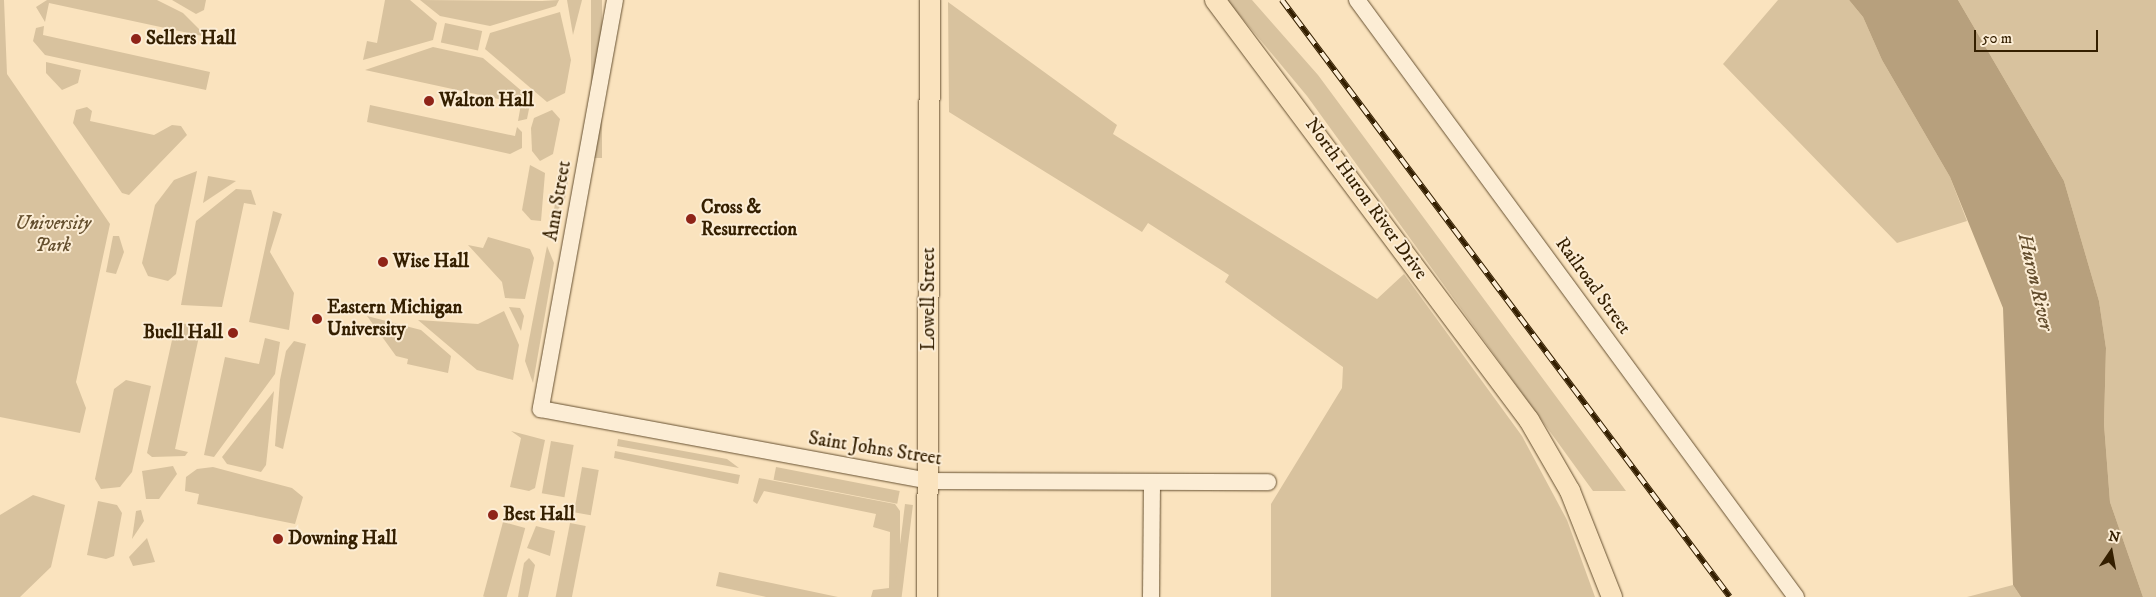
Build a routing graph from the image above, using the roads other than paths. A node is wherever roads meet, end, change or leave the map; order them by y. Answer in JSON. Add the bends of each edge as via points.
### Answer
{"nodes":[{"id":1,"x":615,"y":0,"type":"edge"},
{"id":2,"x":930,"y":0,"type":"edge"},
{"id":3,"x":1215,"y":0,"type":"edge"},
{"id":4,"x":1357,"y":0,"type":"edge"},
{"id":5,"x":541,"y":409,"type":"joint"},
{"id":6,"x":928,"y":481,"type":"junction"},
{"id":7,"x":1268,"y":482,"type":"dead end"},
{"id":8,"x":1152,"y":484,"type":"junction"},
{"id":9,"x":927,"y":597,"type":"edge"},
{"id":10,"x":1151,"y":597,"type":"edge"},
{"id":11,"x":1612,"y":597,"type":"edge"},
{"id":12,"x":1796,"y":597,"type":"edge"}],
"edges":[{"from":1,"to":5,"type":"street","name":"Ann Street"},
{"from":2,"to":6,"type":"main road","name":"Lowell Street"},
{"from":3,"to":11,"type":"main road","name":"North Huron River Drive","via":[[1514,399],[1570,491]]},
{"from":4,"to":12,"type":"street","name":"Railroad Street"},
{"from":5,"to":6,"type":"street","name":"Saint Johns Street"},
{"from":6,"to":8,"type":"street","name":"Saint Johns Street"},
{"from":6,"to":9,"type":"main road","name":"Lowell Street"},
{"from":7,"to":8,"type":"street","name":"Saint Johns Street"},
{"from":8,"to":10,"type":"street"}]}
